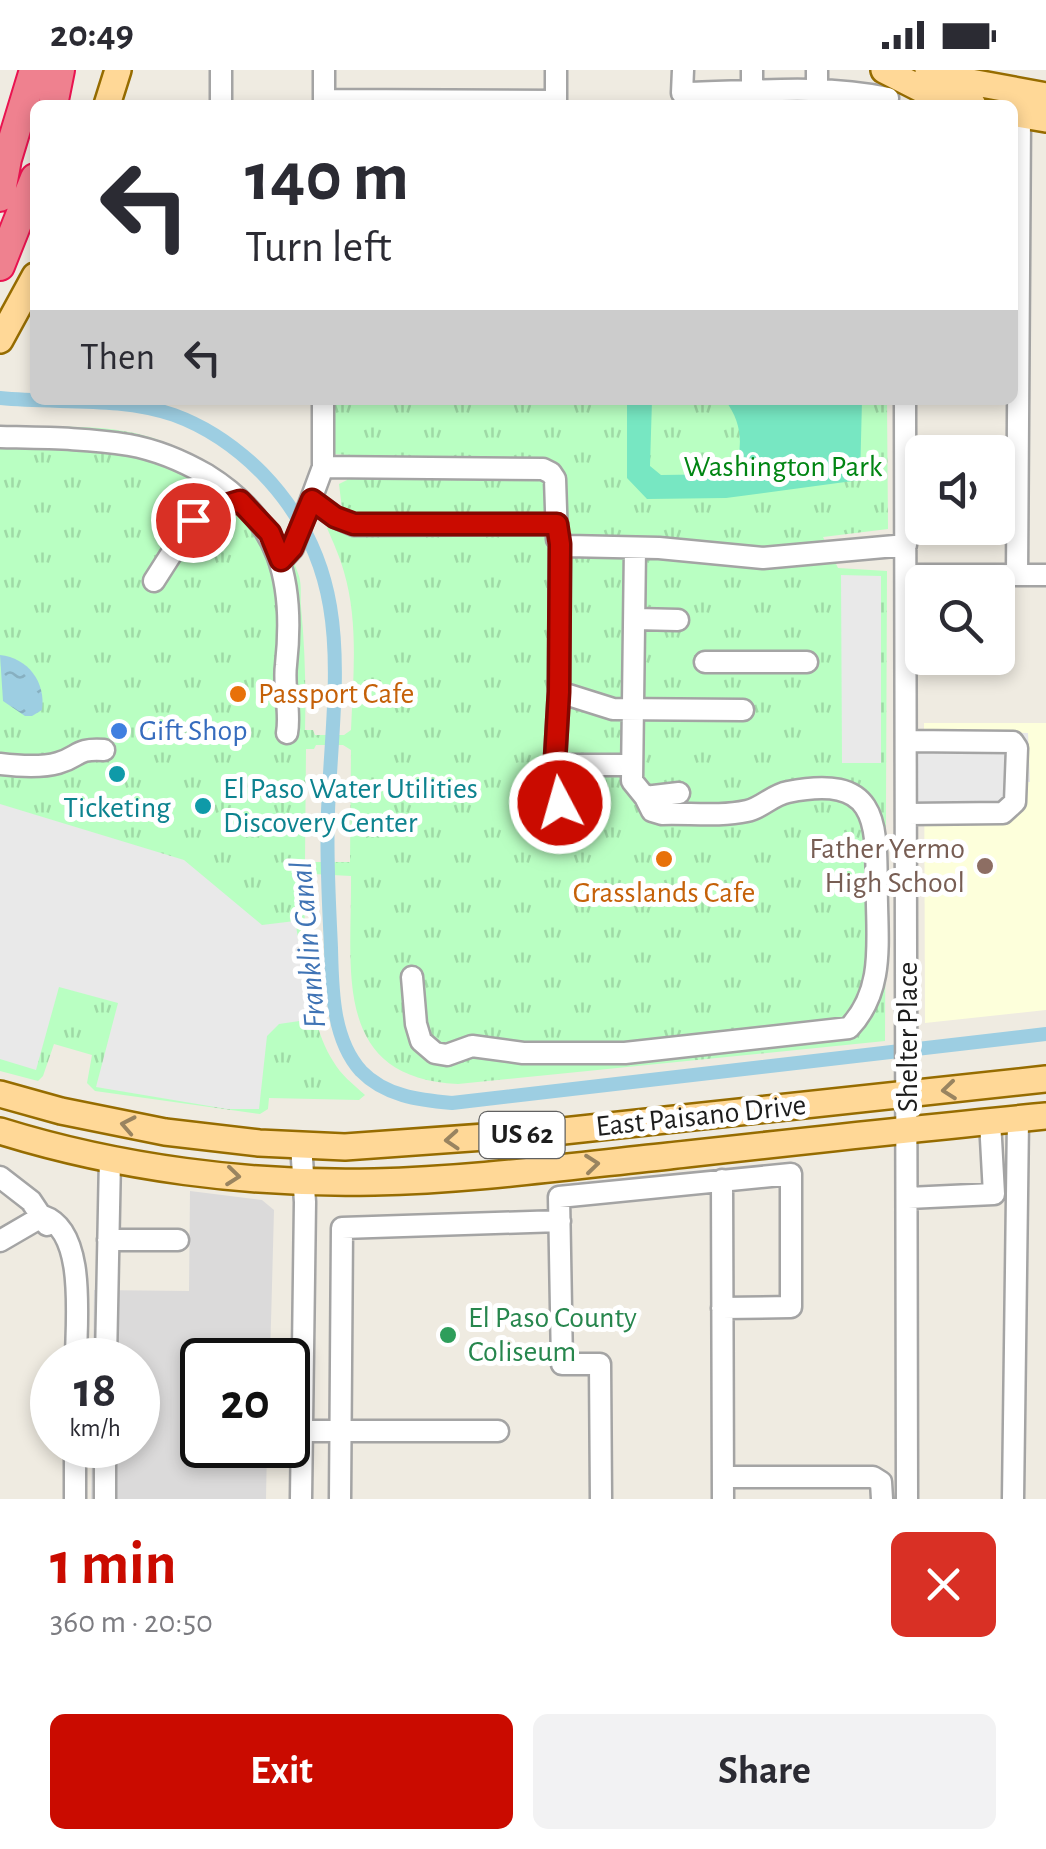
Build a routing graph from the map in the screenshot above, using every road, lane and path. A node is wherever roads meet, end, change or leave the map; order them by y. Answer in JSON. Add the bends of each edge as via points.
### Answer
{"nodes":[{"id":1,"x":34,"y":70,"type":"edge"},
{"id":2,"x":60,"y":70,"type":"edge"},
{"id":3,"x":118,"y":70,"type":"edge"},
{"id":4,"x":221,"y":70,"type":"edge"},
{"id":5,"x":324,"y":70,"type":"edge"},
{"id":6,"x":556,"y":70,"type":"edge"},
{"id":7,"x":683,"y":70,"type":"edge"},
{"id":8,"x":931,"y":71,"type":"edge"},
{"id":9,"x":752,"y":80,"type":"edge"},
{"id":10,"x":817,"y":81,"type":"edge"},
{"id":11,"x":892,"y":85,"type":"edge"},
{"id":12,"x":1046,"y":96,"type":"edge"},
{"id":13,"x":53,"y":100,"type":"edge"},
{"id":14,"x":109,"y":100,"type":"edge"},
{"id":15,"x":221,"y":100,"type":"edge"},
{"id":16,"x":324,"y":100,"type":"edge"},
{"id":17,"x":556,"y":100,"type":"edge"},
{"id":18,"x":952,"y":100,"type":"edge"},
{"id":19,"x":1018,"y":113,"type":"edge"},
{"id":20,"x":1046,"y":118,"type":"edge"},
{"id":21,"x":4,"y":166,"type":"edge"},
{"id":22,"x":30,"y":191,"type":"edge"},
{"id":23,"x":0,"y":197,"type":"edge"},
{"id":24,"x":0,"y":266,"type":"edge"},
{"id":25,"x":30,"y":285,"type":"edge"},
{"id":26,"x":0,"y":340,"type":"edge"},
{"id":27,"x":323,"y":405,"type":"edge"},
{"id":28,"x":905,"y":405,"type":"edge"},
{"id":29,"x":1017,"y":405,"type":"edge"},
{"id":30,"x":905,"y":435,"type":"edge"},
{"id":31,"x":0,"y":437,"type":"edge"},
{"id":32,"x":316,"y":490,"type":"junction"},
{"id":33,"x":240,"y":501,"type":"junction"},
{"id":34,"x":558,"y":534,"type":"junction"},
{"id":35,"x":906,"y":545,"type":"joint"},
{"id":36,"x":635,"y":548,"type":"junction"},
{"id":37,"x":287,"y":554,"type":"junction"},
{"id":38,"x":907,"y":565,"type":"edge"},
{"id":39,"x":1017,"y":575,"type":"joint"},
{"id":40,"x":1046,"y":575,"type":"edge"},
{"id":41,"x":154,"y":581,"type":"dead end"},
{"id":42,"x":636,"y":619,"type":"junction"},
{"id":43,"x":678,"y":620,"type":"dead end"},
{"id":44,"x":705,"y":662,"type":"dead end"},
{"id":45,"x":807,"y":662,"type":"dead end"},
{"id":46,"x":907,"y":675,"type":"edge"},
{"id":47,"x":559,"y":692,"type":"junction"},
{"id":48,"x":635,"y":710,"type":"junction"},
{"id":49,"x":743,"y":710,"type":"dead end"},
{"id":50,"x":287,"y":733,"type":"dead end"},
{"id":51,"x":907,"y":741,"type":"junction"},
{"id":52,"x":104,"y":750,"type":"dead end"},
{"id":53,"x":0,"y":764,"type":"edge"},
{"id":54,"x":554,"y":766,"type":"junction"},
{"id":55,"x":631,"y":766,"type":"junction"},
{"id":56,"x":679,"y":793,"type":"dead end"},
{"id":57,"x":645,"y":798,"type":"junction"},
{"id":58,"x":560,"y":803,"type":"dead end"},
{"id":59,"x":908,"y":814,"type":"junction"},
{"id":60,"x":412,"y":977,"type":"dead end"},
{"id":61,"x":1046,"y":1079,"type":"edge"},
{"id":62,"x":0,"y":1094,"type":"edge"},
{"id":63,"x":908,"y":1094,"type":"junction"},
{"id":64,"x":61,"y":1110,"type":"junction"},
{"id":65,"x":1046,"y":1116,"type":"edge"},
{"id":66,"x":1018,"y":1118,"type":"junction"},
{"id":67,"x":990,"y":1121,"type":"junction"},
{"id":68,"x":908,"y":1129,"type":"junction"},
{"id":69,"x":0,"y":1131,"type":"edge"},
{"id":70,"x":53,"y":1145,"type":"junction"},
{"id":71,"x":301,"y":1146,"type":"junction"},
{"id":72,"x":110,"y":1158,"type":"junction"},
{"id":73,"x":0,"y":1177,"type":"edge"},
{"id":74,"x":722,"y":1180,"type":"junction"},
{"id":75,"x":304,"y":1181,"type":"junction"},
{"id":76,"x":908,"y":1198,"type":"junction"},
{"id":77,"x":43,"y":1216,"type":"junction"},
{"id":78,"x":560,"y":1221,"type":"junction"},
{"id":79,"x":108,"y":1240,"type":"junction"},
{"id":80,"x":178,"y":1240,"type":"dead end"},
{"id":81,"x":0,"y":1242,"type":"edge"},
{"id":82,"x":722,"y":1308,"type":"junction"},
{"id":83,"x":62,"y":1338,"type":"edge"},
{"id":84,"x":75,"y":1338,"type":"edge"},
{"id":85,"x":106,"y":1338,"type":"edge"},
{"id":86,"x":303,"y":1338,"type":"edge"},
{"id":87,"x":310,"y":1431,"type":"edge"},
{"id":88,"x":340,"y":1431,"type":"junction"},
{"id":89,"x":498,"y":1431,"type":"dead end"},
{"id":90,"x":62,"y":1468,"type":"edge"},
{"id":91,"x":76,"y":1468,"type":"edge"},
{"id":92,"x":105,"y":1468,"type":"edge"},
{"id":93,"x":301,"y":1468,"type":"edge"},
{"id":94,"x":723,"y":1476,"type":"junction"},
{"id":95,"x":62,"y":1499,"type":"edge"},
{"id":96,"x":75,"y":1499,"type":"edge"},
{"id":97,"x":105,"y":1499,"type":"edge"},
{"id":98,"x":301,"y":1499,"type":"edge"},
{"id":99,"x":340,"y":1499,"type":"edge"},
{"id":100,"x":601,"y":1499,"type":"edge"},
{"id":101,"x":724,"y":1499,"type":"edge"},
{"id":102,"x":882,"y":1499,"type":"edge"},
{"id":103,"x":907,"y":1499,"type":"edge"},
{"id":104,"x":1013,"y":1499,"type":"edge"}],
"edges":[{"from":1,"to":21,"type":"highway"},
{"from":2,"to":13,"type":"highway"},
{"from":3,"to":14,"type":"main road"},
{"from":4,"to":15,"type":"street"},
{"from":5,"to":16,"type":"street"},
{"from":6,"to":17,"type":"street"},
{"from":7,"to":9,"type":"street","via":[[682,93]]},
{"from":8,"to":12,"type":"main road"},
{"from":9,"to":10,"type":"street"},
{"from":10,"to":11,"type":"street","via":[[863,93]]},
{"from":11,"to":18,"type":"main road"},
{"from":19,"to":20,"type":"main road"},
{"from":21,"to":23,"type":"highway"},
{"from":22,"to":24,"type":"highway"},
{"from":25,"to":26,"type":"main road"},
{"from":27,"to":32,"type":"street"},
{"from":28,"to":30,"type":"street","name":"Shelter Place"},
{"from":29,"to":39,"type":"street"},
{"from":31,"to":33,"type":"street","via":[[93,440],[155,451],[186,462]]},
{"from":32,"to":34,"type":"street","via":[[335,517],[354,524]]},
{"from":32,"to":34,"type":"street","via":[[543,470],[555,479]]},
{"from":32,"to":37,"type":"street"},
{"from":33,"to":37,"type":"street"},
{"from":33,"to":41,"type":"street","via":[[193,520]]},
{"from":34,"to":36,"type":"street"},
{"from":34,"to":47,"type":"street"},
{"from":35,"to":36,"type":"street","via":[[763,558]]},
{"from":35,"to":38,"type":"street","name":"Shelter Place"},
{"from":36,"to":42,"type":"street"},
{"from":37,"to":50,"type":"street"},
{"from":39,"to":40,"type":"street"},
{"from":42,"to":43,"type":"street"},
{"from":42,"to":48,"type":"street"},
{"from":44,"to":45,"type":"street"},
{"from":46,"to":51,"type":"street","name":"Shelter Place"},
{"from":47,"to":48,"type":"street","via":[[596,706]]},
{"from":47,"to":54,"type":"street"},
{"from":48,"to":49,"type":"street"},
{"from":48,"to":55,"type":"street"},
{"from":51,"to":59,"type":"street","name":"Shelter Place"},
{"from":51,"to":59,"type":"street","via":[[1013,742],[1017,748],[1010,809]]},
{"from":52,"to":53,"type":"street","via":[[83,750],[60,763]]},
{"from":54,"to":55,"type":"street"},
{"from":54,"to":58,"type":"street"},
{"from":55,"to":57,"type":"street","via":[[632,781]]},
{"from":56,"to":57,"type":"street"},
{"from":57,"to":60,"type":"street","via":[[662,814],[750,811],[775,796],[836,788],[865,804],[876,828],[877,966],[873,991],[849,1028],[625,1053],[472,1046],[447,1055],[421,1041]]},
{"from":59,"to":63,"type":"street","name":"Shelter Place"},
{"from":61,"to":63,"type":"main road","name":"East Paisano Drive","number":"US 62","one_way":true},
{"from":62,"to":64,"type":"main road","name":"East Paisano Drive","number":"US 62"},
{"from":63,"to":68,"type":"street","name":"Shelter Place"},
{"from":63,"to":71,"type":"main road","name":"East Paisano Drive","number":"US 62","one_way":true,"via":[[554,1132]]},
{"from":64,"to":70,"type":"main road"},
{"from":71,"to":64,"type":"main road","name":"East Paisano Drive","number":"US 62","one_way":true,"via":[[165,1132]]},
{"from":65,"to":66,"type":"main road","name":"East Paisano Drive","number":"US 62"},
{"from":66,"to":67,"type":"main road","name":"East Paisano Drive","number":"US 62"},
{"from":66,"to":104,"type":"street"},
{"from":67,"to":68,"type":"main road","name":"East Paisano Drive","number":"US 62"},
{"from":67,"to":76,"type":"street","via":[[994,1194]]},
{"from":75,"to":68,"type":"main road","name":"East Paisano Drive","number":"US 62","one_way":true,"via":[[419,1180]]},
{"from":68,"to":76,"type":"street","name":"Shelter Place"},
{"from":69,"to":70,"type":"main road","name":"East Paisano Drive","number":"US 62"},
{"from":70,"to":72,"type":"main road","name":"East Paisano Drive","number":"US 62"},
{"from":71,"to":75,"type":"street"},
{"from":72,"to":75,"type":"main road","name":"East Paisano Drive","number":"US 62","one_way":true},
{"from":72,"to":79,"type":"street"},
{"from":73,"to":77,"type":"street"},
{"from":74,"to":78,"type":"street","via":[[559,1197]]},
{"from":74,"to":82,"type":"street"},
{"from":74,"to":82,"type":"street","via":[[791,1174],[791,1307]]},
{"from":75,"to":86,"type":"street"},
{"from":76,"to":103,"type":"street","name":"Shelter Place"},
{"from":77,"to":81,"type":"street"},
{"from":77,"to":83,"type":"street","via":[[62,1278]]},
{"from":77,"to":84,"type":"street","via":[[59,1224],[71,1248]]},
{"from":78,"to":88,"type":"street","via":[[342,1228]]},
{"from":78,"to":100,"type":"street","via":[[562,1364],[600,1364]]},
{"from":79,"to":80,"type":"street"},
{"from":79,"to":85,"type":"street"},
{"from":82,"to":94,"type":"street"},
{"from":87,"to":88,"type":"street"},
{"from":88,"to":89,"type":"street"},
{"from":88,"to":99,"type":"street"},
{"from":90,"to":95,"type":"street"},
{"from":91,"to":96,"type":"street"},
{"from":92,"to":97,"type":"street"},
{"from":93,"to":98,"type":"street"},
{"from":94,"to":101,"type":"street"},
{"from":94,"to":102,"type":"street","via":[[873,1477],[881,1482]]}]}
